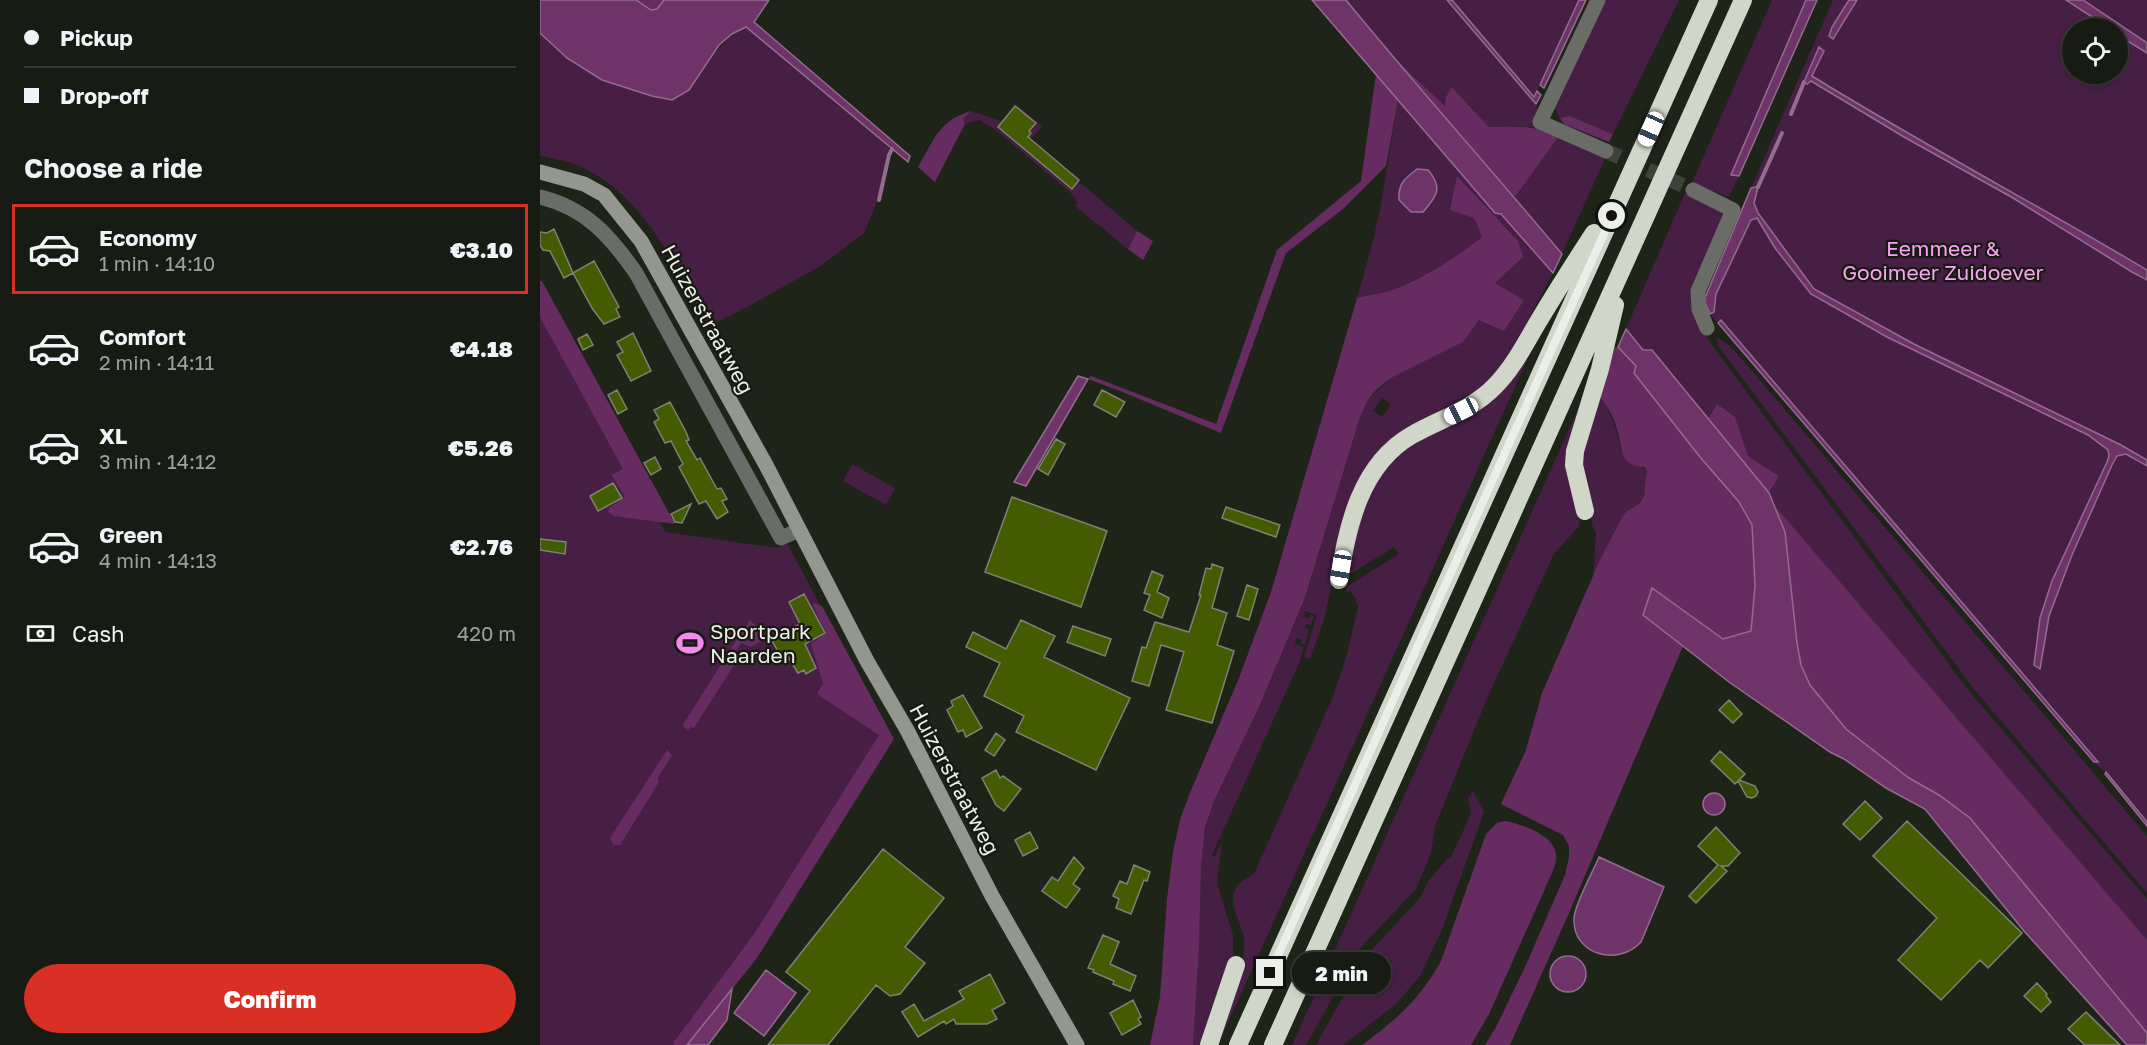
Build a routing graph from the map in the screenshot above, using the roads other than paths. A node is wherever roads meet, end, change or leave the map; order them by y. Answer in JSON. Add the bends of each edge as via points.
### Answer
{"nodes":[{"id":1,"x":1598,"y":0,"type":"edge"},
{"id":2,"x":1709,"y":0,"type":"edge"},
{"id":3,"x":1743,"y":0,"type":"edge"},
{"id":4,"x":1605,"y":151,"type":"tunnel mouth"},
{"id":5,"x":540,"y":172,"type":"edge"},
{"id":6,"x":1631,"y":172,"type":"junction"},
{"id":7,"x":1693,"y":190,"type":"tunnel mouth"},
{"id":8,"x":540,"y":196,"type":"edge"},
{"id":9,"x":1623,"y":268,"type":"junction"},
{"id":10,"x":1707,"y":327,"type":"dead end"},
{"id":11,"x":1585,"y":511,"type":"dead end"},
{"id":12,"x":799,"y":530,"type":"junction"},
{"id":13,"x":1339,"y":580,"type":"dead end"},
{"id":14,"x":1236,"y":965,"type":"dead end"},
{"id":15,"x":1077,"y":1045,"type":"edge"},
{"id":16,"x":1209,"y":1045,"type":"edge"},
{"id":17,"x":1238,"y":1045,"type":"edge"},
{"id":18,"x":1273,"y":1045,"type":"edge"}],
"edges":[{"from":1,"to":4,"type":"street","via":[[1540,122]]},
{"from":2,"to":6,"type":"highway"},
{"from":3,"to":9,"type":"highway"},
{"from":5,"to":12,"type":"street","name":"Huizerstraatweg","via":[[584,184],[604,195],[641,241]]},
{"from":6,"to":13,"type":"highway","via":[[1500,380],[1470,406],[1405,439],[1375,467],[1354,516]]},
{"from":6,"to":17,"type":"highway"},
{"from":7,"to":10,"type":"street","via":[[1733,210],[1698,291],[1699,309]]},
{"from":8,"to":12,"type":"street","name":"Huizerstraatweg","via":[[589,218],[614,241],[636,273],[780,538]]},
{"from":9,"to":11,"type":"highway","via":[[1600,369],[1575,451],[1574,465]]},
{"from":9,"to":18,"type":"highway"},
{"from":12,"to":15,"type":"street","name":"Huizerstraatweg","via":[[992,896]]},
{"from":14,"to":16,"type":"highway"}]}
